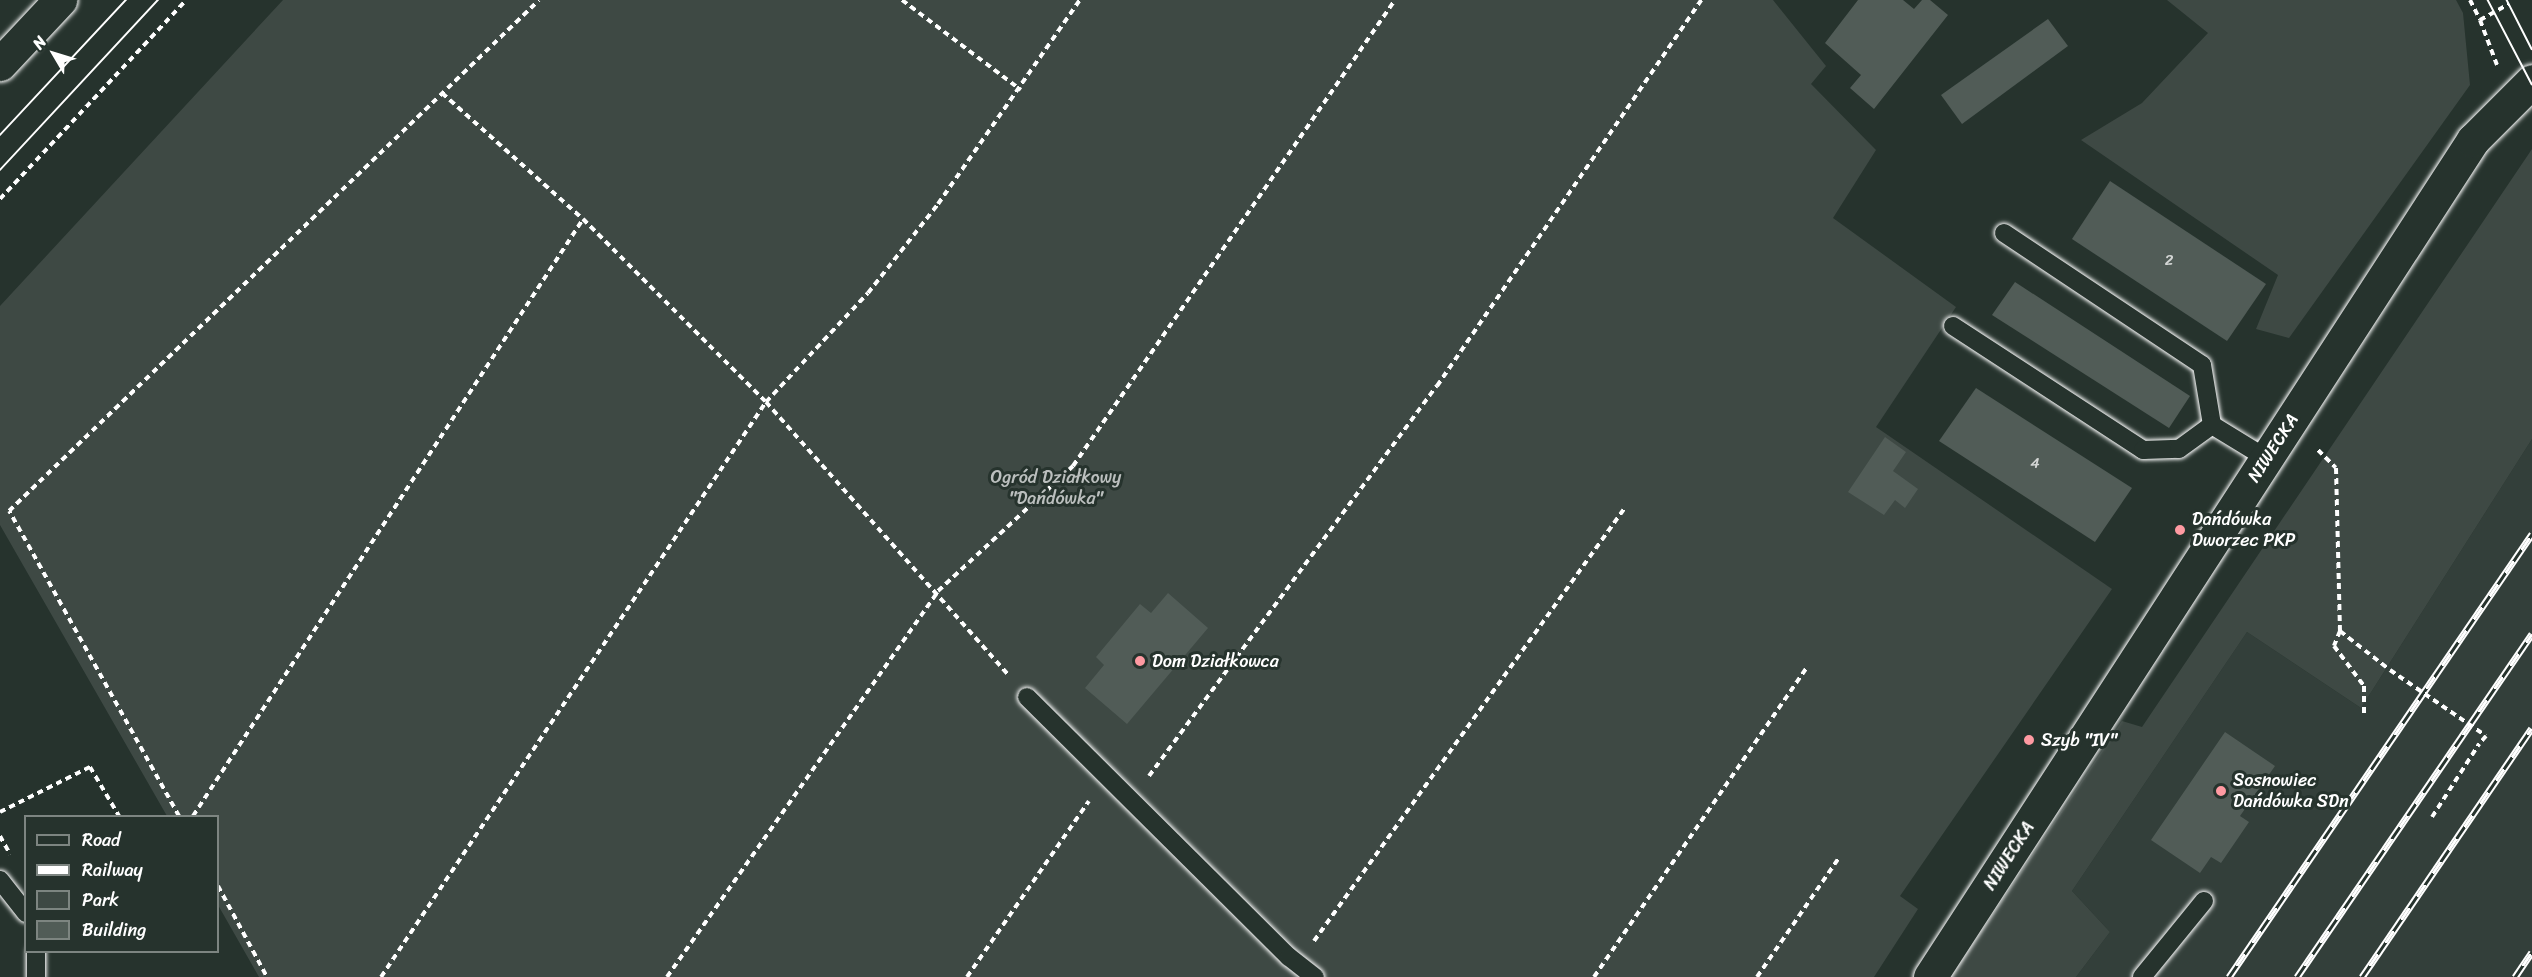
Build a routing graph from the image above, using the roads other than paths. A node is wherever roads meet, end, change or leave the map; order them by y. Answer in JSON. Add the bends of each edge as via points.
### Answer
{"nodes":[{"id":1,"x":60,"y":0,"type":"edge"},
{"id":2,"x":0,"y":64,"type":"edge"},
{"id":3,"x":2532,"y":81,"type":"edge"},
{"id":4,"x":2004,"y":233,"type":"dead end"},
{"id":5,"x":1953,"y":326,"type":"dead end"},
{"id":6,"x":2212,"y":425,"type":"junction"},
{"id":7,"x":2266,"y":458,"type":"junction"},
{"id":8,"x":1027,"y":697,"type":"road end"},
{"id":9,"x":0,"y":880,"type":"edge"},
{"id":10,"x":2204,"y":901,"type":"dead end"},
{"id":11,"x":24,"y":910,"type":"edge"},
{"id":12,"x":36,"y":953,"type":"edge"},
{"id":13,"x":36,"y":977,"type":"edge"},
{"id":14,"x":1315,"y":977,"type":"edge"},
{"id":15,"x":1930,"y":977,"type":"edge"},
{"id":16,"x":2142,"y":977,"type":"edge"}],
"edges":[{"from":1,"to":2,"type":"street"},
{"from":3,"to":7,"type":"street","name":"NIWECKA","via":[[2473,140]]},
{"from":4,"to":6,"type":"lane","via":[[2202,365]]},
{"from":5,"to":6,"type":"lane","via":[[2143,450],[2178,449]]},
{"from":6,"to":7,"type":"lane"},
{"from":7,"to":15,"type":"street","name":"NIWECKA"},
{"from":8,"to":14,"type":"lane"},
{"from":9,"to":11,"type":"lane"},
{"from":10,"to":16,"type":"lane"},
{"from":12,"to":13,"type":"lane"}]}
